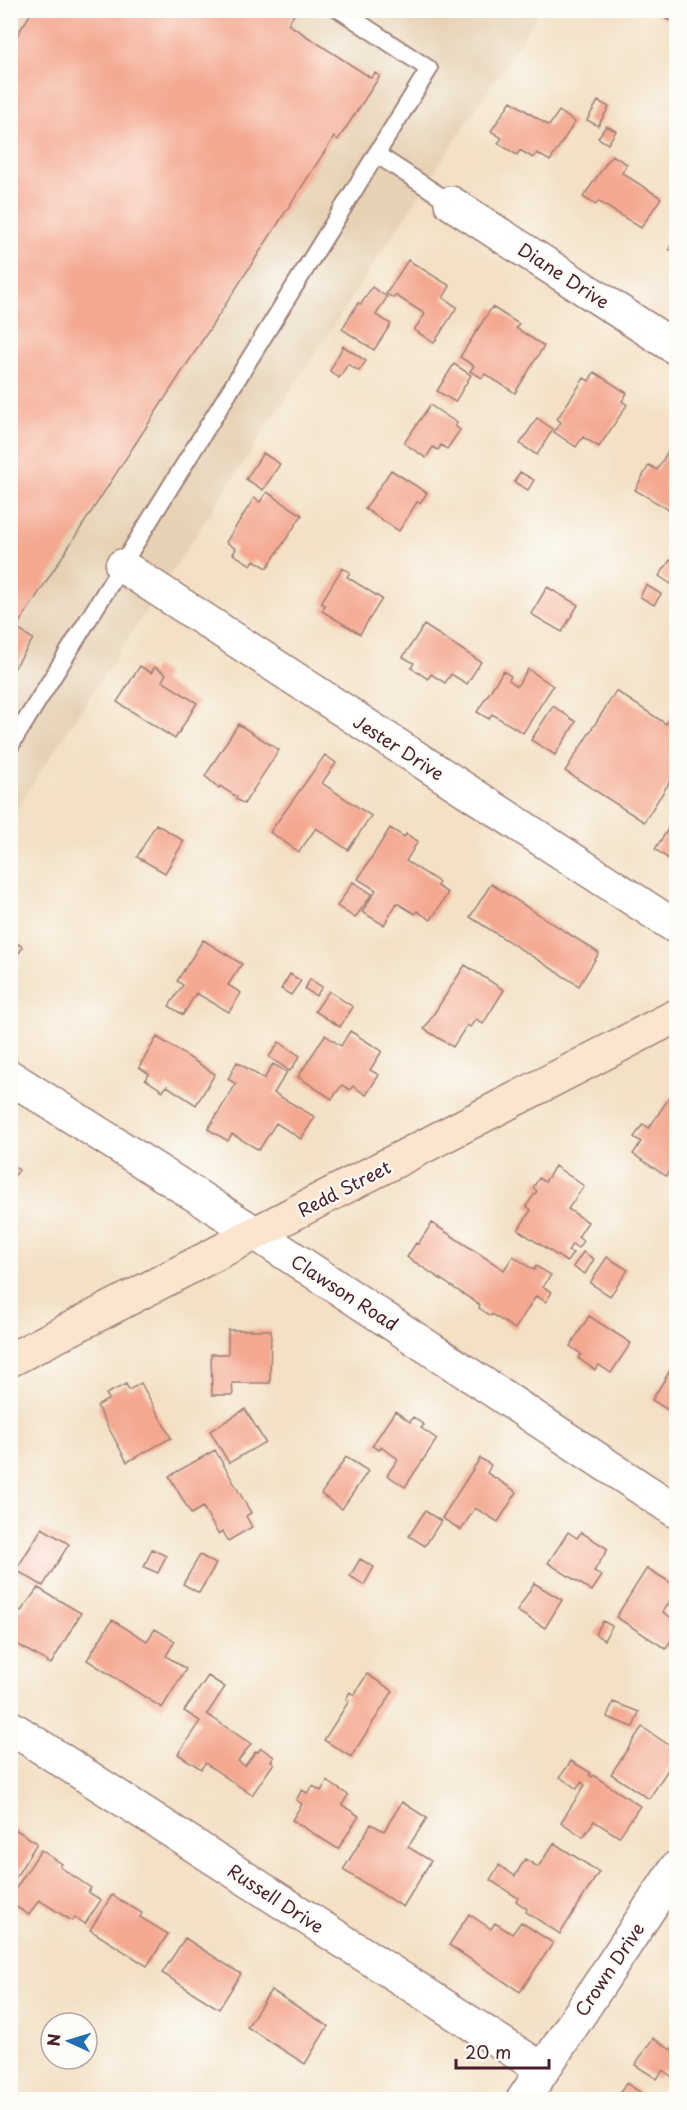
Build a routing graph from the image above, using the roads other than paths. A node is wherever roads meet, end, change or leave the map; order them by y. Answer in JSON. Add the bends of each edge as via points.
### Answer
{"nodes":[{"id":1,"x":340,"y":10,"type":"edge"},
{"id":2,"x":376,"y":154,"type":"junction"},
{"id":3,"x":450,"y":203,"type":"joint"},
{"id":4,"x":676,"y":348,"type":"edge"},
{"id":5,"x":122,"y":566,"type":"junction"},
{"id":6,"x":10,"y":746,"type":"edge"},
{"id":7,"x":676,"y":927,"type":"edge"},
{"id":8,"x":676,"y":1016,"type":"edge"},
{"id":9,"x":10,"y":1077,"type":"edge"},
{"id":10,"x":255,"y":1233,"type":"junction"},
{"id":11,"x":10,"y":1360,"type":"edge"},
{"id":12,"x":676,"y":1511,"type":"edge"},
{"id":13,"x":10,"y":1727,"type":"edge"},
{"id":14,"x":676,"y":1868,"type":"edge"},
{"id":15,"x":542,"y":2069,"type":"junction"},
{"id":16,"x":523,"y":2100,"type":"edge"}],
"edges":[{"from":1,"to":2,"type":"lane","via":[[429,69]]},
{"from":2,"to":3,"type":"lane"},
{"from":2,"to":5,"type":"lane"},
{"from":3,"to":4,"type":"street","name":"Diane Drive"},
{"from":5,"to":6,"type":"lane"},
{"from":5,"to":7,"type":"street","name":"Jester Drive"},
{"from":8,"to":10,"type":"street","name":"Redd Street"},
{"from":9,"to":10,"type":"street","name":"Clawson Road"},
{"from":10,"to":11,"type":"street","name":"Redd Street"},
{"from":10,"to":12,"type":"street","name":"Clawson Road"},
{"from":13,"to":15,"type":"street","name":"Russell Drive"},
{"from":14,"to":15,"type":"street","name":"Crown Drive"},
{"from":15,"to":16,"type":"street","name":"Crown Drive"}]}
